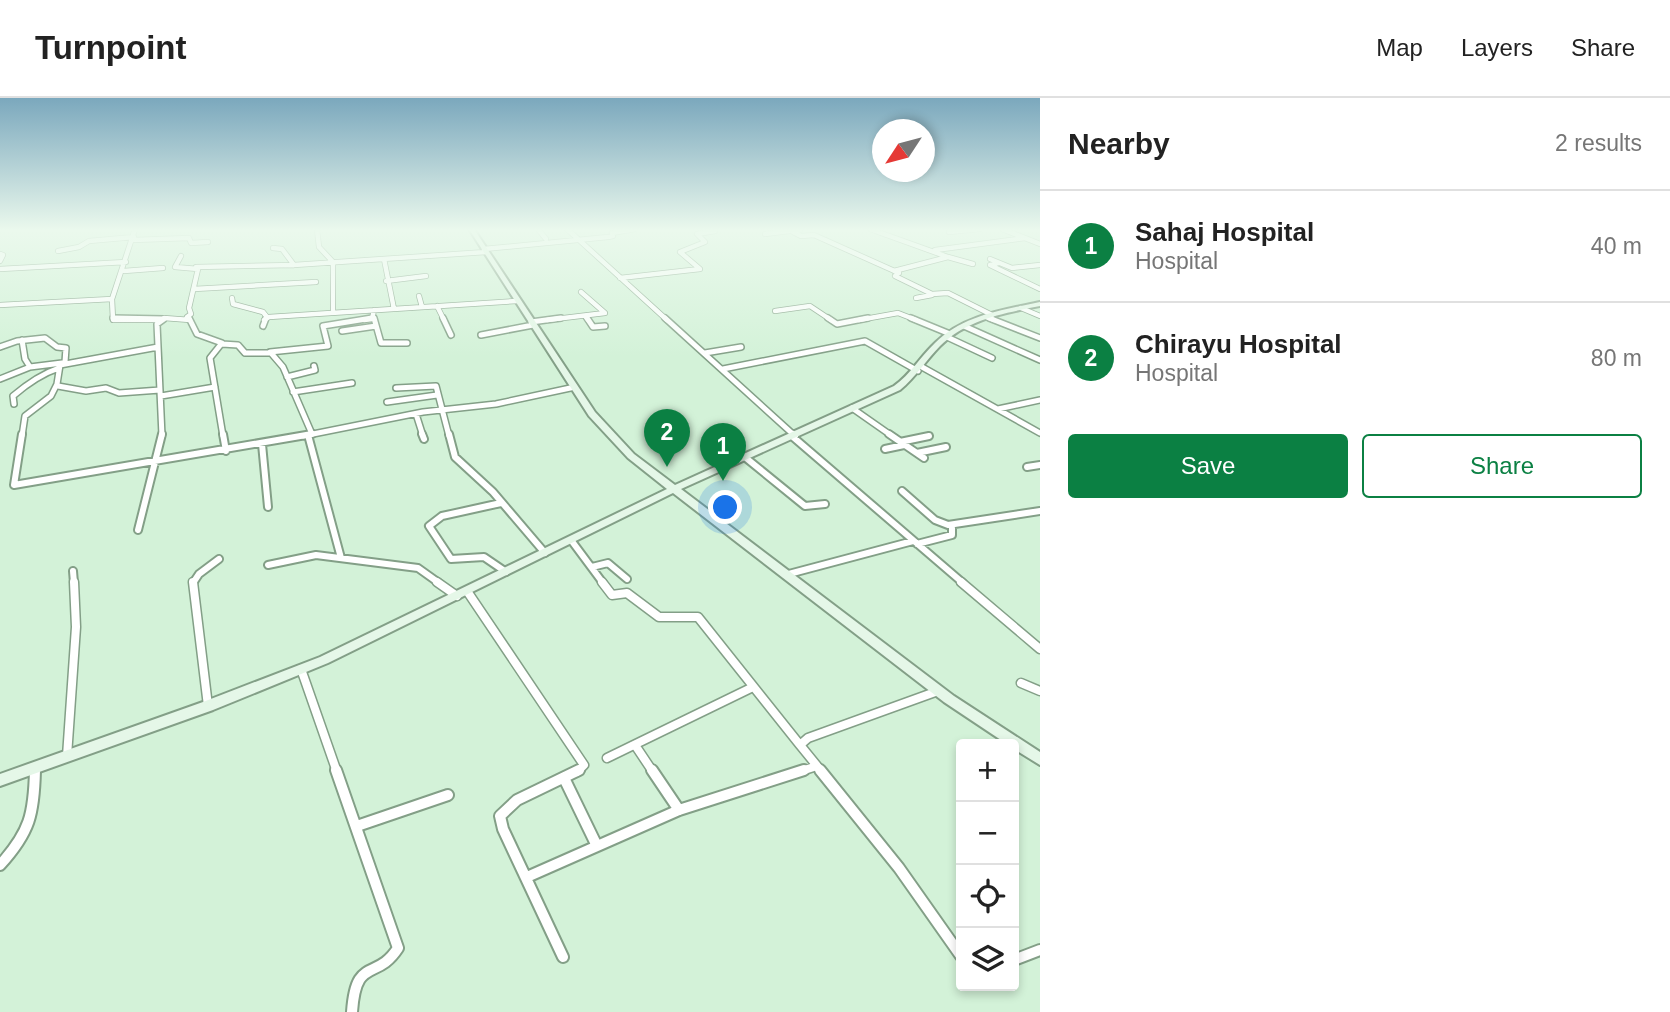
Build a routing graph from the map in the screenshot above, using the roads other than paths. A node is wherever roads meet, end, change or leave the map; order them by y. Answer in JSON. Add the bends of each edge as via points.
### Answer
{"nodes":[{"id":1,"x":124,"y":271,"type":"edge"},
{"id":2,"x":197,"y":272,"type":"edge"},
{"id":3,"x":333,"y":272,"type":"edge"},
{"id":4,"x":385,"y":272,"type":"edge"},
{"id":5,"x":498,"y":272,"type":"edge"},
{"id":6,"x":613,"y":272,"type":"edge"},
{"id":7,"x":677,"y":272,"type":"edge"},
{"id":8,"x":895,"y":272,"type":"edge"},
{"id":9,"x":1004,"y":272,"type":"edge"},
{"id":10,"x":426,"y":276,"type":"dead end"},
{"id":11,"x":620,"y":278,"type":"junction"},
{"id":12,"x":386,"y":281,"type":"junction"},
{"id":13,"x":316,"y":282,"type":"dead end"},
{"id":14,"x":194,"y":289,"type":"junction"},
{"id":15,"x":1040,"y":289,"type":"edge"},
{"id":16,"x":581,"y":292,"type":"dead end"},
{"id":17,"x":935,"y":295,"type":"junction"},
{"id":18,"x":419,"y":296,"type":"dead end"},
{"id":19,"x":232,"y":298,"type":"dead end"},
{"id":20,"x":916,"y":298,"type":"dead end"},
{"id":21,"x":112,"y":299,"type":"junction"},
{"id":22,"x":517,"y":301,"type":"junction"},
{"id":23,"x":1040,"y":304,"type":"edge"},
{"id":24,"x":0,"y":305,"type":"edge"},
{"id":25,"x":437,"y":306,"type":"junction"},
{"id":26,"x":422,"y":307,"type":"junction"},
{"id":27,"x":1021,"y":308,"type":"junction"},
{"id":28,"x":394,"y":309,"type":"junction"},
{"id":29,"x":374,"y":310,"type":"junction"},
{"id":30,"x":775,"y":311,"type":"dead end"},
{"id":31,"x":333,"y":312,"type":"junction"},
{"id":32,"x":585,"y":316,"type":"junction"},
{"id":33,"x":989,"y":316,"type":"junction"},
{"id":34,"x":1040,"y":316,"type":"edge"},
{"id":35,"x":187,"y":317,"type":"junction"},
{"id":36,"x":267,"y":317,"type":"junction"},
{"id":37,"x":164,"y":318,"type":"junction"},
{"id":38,"x":374,"y":318,"type":"junction"},
{"id":39,"x":351,"y":321,"type":"junction"},
{"id":40,"x":532,"y":323,"type":"junction"},
{"id":41,"x":263,"y":326,"type":"dead end"},
{"id":42,"x":376,"y":326,"type":"junction"},
{"id":43,"x":605,"y":326,"type":"dead end"},
{"id":44,"x":964,"y":326,"type":"junction"},
{"id":45,"x":353,"y":330,"type":"junction"},
{"id":46,"x":342,"y":331,"type":"dead end"},
{"id":47,"x":451,"y":335,"type":"dead end"},
{"id":48,"x":481,"y":335,"type":"dead end"},
{"id":49,"x":948,"y":335,"type":"junction"},
{"id":50,"x":1040,"y":338,"type":"edge"},
{"id":51,"x":22,"y":340,"type":"junction"},
{"id":52,"x":407,"y":343,"type":"dead end"},
{"id":53,"x":222,"y":344,"type":"junction"},
{"id":54,"x":0,"y":347,"type":"edge"},
{"id":55,"x":158,"y":347,"type":"junction"},
{"id":56,"x":741,"y":347,"type":"dead end"},
{"id":57,"x":269,"y":352,"type":"junction"},
{"id":58,"x":705,"y":353,"type":"junction"},
{"id":59,"x":992,"y":358,"type":"dead end"},
{"id":60,"x":1040,"y":360,"type":"edge"},
{"id":61,"x":62,"y":365,"type":"junction"},
{"id":62,"x":314,"y":366,"type":"dead end"},
{"id":63,"x":30,"y":367,"type":"junction"},
{"id":64,"x":723,"y":369,"type":"junction"},
{"id":65,"x":920,"y":369,"type":"junction"},
{"id":66,"x":287,"y":377,"type":"junction"},
{"id":67,"x":0,"y":379,"type":"edge"},
{"id":68,"x":352,"y":383,"type":"dead end"},
{"id":69,"x":58,"y":386,"type":"junction"},
{"id":70,"x":215,"y":387,"type":"junction"},
{"id":71,"x":575,"y":387,"type":"junction"},
{"id":72,"x":396,"y":388,"type":"dead end"},
{"id":73,"x":293,"y":392,"type":"junction"},
{"id":74,"x":161,"y":393,"type":"junction"},
{"id":75,"x":438,"y":395,"type":"junction"},
{"id":76,"x":1039,"y":401,"type":"edge"},
{"id":77,"x":387,"y":402,"type":"dead end"},
{"id":78,"x":14,"y":404,"type":"dead end"},
{"id":79,"x":852,"y":408,"type":"junction"},
{"id":80,"x":442,"y":410,"type":"junction"},
{"id":81,"x":998,"y":410,"type":"junction"},
{"id":82,"x":416,"y":414,"type":"junction"},
{"id":83,"x":1040,"y":433,"type":"edge"},
{"id":84,"x":310,"y":435,"type":"junction"},
{"id":85,"x":929,"y":436,"type":"dead end"},
{"id":86,"x":794,"y":437,"type":"junction"},
{"id":87,"x":424,"y":439,"type":"dead end"},
{"id":88,"x":902,"y":443,"type":"junction"},
{"id":89,"x":262,"y":444,"type":"junction"},
{"id":90,"x":946,"y":447,"type":"dead end"},
{"id":91,"x":886,"y":449,"type":"dead end"},
{"id":92,"x":226,"y":451,"type":"junction"},
{"id":93,"x":917,"y":453,"type":"junction"},
{"id":94,"x":746,"y":458,"type":"junction"},
{"id":95,"x":924,"y":458,"type":"dead end"},
{"id":96,"x":155,"y":463,"type":"junction"},
{"id":97,"x":1039,"y":466,"type":"edge"},
{"id":98,"x":1027,"y":467,"type":"dead end"},
{"id":99,"x":676,"y":488,"type":"junction"},
{"id":100,"x":902,"y":491,"type":"dead end"},
{"id":101,"x":501,"y":503,"type":"junction"},
{"id":102,"x":825,"y":504,"type":"dead end"},
{"id":103,"x":268,"y":507,"type":"dead end"},
{"id":104,"x":1040,"y":511,"type":"edge"},
{"id":105,"x":951,"y":525,"type":"junction"},
{"id":106,"x":138,"y":530,"type":"dead end"},
{"id":107,"x":571,"y":540,"type":"junction"},
{"id":108,"x":915,"y":542,"type":"junction"},
{"id":109,"x":545,"y":553,"type":"junction"},
{"id":110,"x":341,"y":558,"type":"junction"},
{"id":111,"x":219,"y":559,"type":"dead end"},
{"id":112,"x":268,"y":565,"type":"dead end"},
{"id":113,"x":592,"y":567,"type":"junction"},
{"id":114,"x":73,"y":571,"type":"dead end"},
{"id":115,"x":506,"y":572,"type":"junction"},
{"id":116,"x":785,"y":575,"type":"junction"},
{"id":117,"x":627,"y":579,"type":"dead end"},
{"id":118,"x":462,"y":594,"type":"junction"},
{"id":119,"x":1040,"y":649,"type":"edge"},
{"id":120,"x":301,"y":669,"type":"junction"},
{"id":121,"x":1021,"y":683,"type":"dead end"},
{"id":122,"x":753,"y":687,"type":"junction"},
{"id":123,"x":938,"y":691,"type":"junction"},
{"id":124,"x":1040,"y":691,"type":"edge"},
{"id":125,"x":208,"y":706,"type":"junction"},
{"id":126,"x":635,"y":745,"type":"junction"},
{"id":127,"x":800,"y":745,"type":"junction"},
{"id":128,"x":1038,"y":755,"type":"edge"},
{"id":129,"x":67,"y":756,"type":"junction"},
{"id":130,"x":607,"y":758,"type":"dead end"},
{"id":131,"x":817,"y":766,"type":"junction"},
{"id":132,"x":35,"y":768,"type":"junction"},
{"id":133,"x":564,"y":778,"type":"junction"},
{"id":134,"x":0,"y":780,"type":"edge"},
{"id":135,"x":448,"y":795,"type":"dead end"},
{"id":136,"x":679,"y":810,"type":"junction"},
{"id":137,"x":356,"y":826,"type":"junction"},
{"id":138,"x":596,"y":844,"type":"junction"},
{"id":139,"x":0,"y":865,"type":"edge"},
{"id":140,"x":527,"y":877,"type":"junction"},
{"id":141,"x":956,"y":949,"type":"edge"},
{"id":142,"x":1040,"y":950,"type":"edge"},
{"id":143,"x":563,"y":957,"type":"dead end"},
{"id":144,"x":1019,"y":958,"type":"edge"},
{"id":145,"x":352,"y":1012,"type":"edge"}],
"edges":[{"from":1,"to":21,"type":"street"},
{"from":2,"to":14,"type":"street"},
{"from":3,"to":31,"type":"street"},
{"from":4,"to":12,"type":"street"},
{"from":5,"to":22,"type":"street"},
{"from":6,"to":11,"type":"street"},
{"from":7,"to":11,"type":"street"},
{"from":8,"to":17,"type":"street","via":[[900,273],[896,277]]},
{"from":9,"to":15,"type":"street"},
{"from":10,"to":12,"type":"street"},
{"from":11,"to":58,"type":"street"},
{"from":12,"to":28,"type":"street"},
{"from":13,"to":14,"type":"street"},
{"from":14,"to":35,"type":"street"},
{"from":16,"to":32,"type":"street","via":[[605,313]]},
{"from":17,"to":20,"type":"street"},
{"from":17,"to":33,"type":"street","via":[[948,293]]},
{"from":18,"to":26,"type":"street"},
{"from":19,"to":36,"type":"street","via":[[233,304]]},
{"from":21,"to":24,"type":"street"},
{"from":21,"to":37,"type":"street","via":[[114,320]]},
{"from":22,"to":25,"type":"street"},
{"from":22,"to":40,"type":"street"},
{"from":23,"to":27,"type":"street"},
{"from":25,"to":26,"type":"street"},
{"from":25,"to":47,"type":"street"},
{"from":26,"to":28,"type":"street"},
{"from":27,"to":33,"type":"street"},
{"from":27,"to":34,"type":"street"},
{"from":28,"to":29,"type":"street"},
{"from":29,"to":31,"type":"street"},
{"from":29,"to":38,"type":"street"},
{"from":30,"to":49,"type":"street","via":[[810,306],[837,324],[898,313]]},
{"from":31,"to":36,"type":"street"},
{"from":32,"to":40,"type":"street"},
{"from":32,"to":43,"type":"street","via":[[593,327]]},
{"from":33,"to":44,"type":"street"},
{"from":33,"to":50,"type":"street"},
{"from":35,"to":37,"type":"street"},
{"from":35,"to":53,"type":"street","via":[[197,334]]},
{"from":36,"to":41,"type":"street"},
{"from":37,"to":55,"type":"street","via":[[157,324]]},
{"from":38,"to":39,"type":"street"},
{"from":38,"to":42,"type":"street"},
{"from":39,"to":45,"type":"street"},
{"from":39,"to":57,"type":"street","via":[[323,326],[328,346]]},
{"from":40,"to":48,"type":"street"},
{"from":40,"to":71,"type":"street"},
{"from":42,"to":45,"type":"street"},
{"from":42,"to":52,"type":"street","via":[[382,343]]},
{"from":44,"to":49,"type":"street"},
{"from":44,"to":60,"type":"street"},
{"from":45,"to":46,"type":"street"},
{"from":49,"to":59,"type":"street"},
{"from":49,"to":65,"type":"street"},
{"from":51,"to":54,"type":"street"},
{"from":51,"to":61,"type":"street","via":[[45,338],[66,348]]},
{"from":51,"to":63,"type":"street"},
{"from":53,"to":57,"type":"street","via":[[238,345],[246,353]]},
{"from":53,"to":70,"type":"street","via":[[210,358]]},
{"from":55,"to":61,"type":"street"},
{"from":55,"to":74,"type":"street"},
{"from":56,"to":58,"type":"street"},
{"from":57,"to":66,"type":"street"},
{"from":58,"to":64,"type":"street"},
{"from":61,"to":63,"type":"street"},
{"from":61,"to":69,"type":"street"},
{"from":61,"to":78,"type":"street","via":[[29,383],[13,396]]},
{"from":62,"to":66,"type":"street","via":[[312,373]]},
{"from":63,"to":67,"type":"street"},
{"from":64,"to":65,"type":"street","via":[[865,341]]},
{"from":64,"to":86,"type":"street"},
{"from":65,"to":79,"type":"street","via":[[897,388]]},
{"from":65,"to":81,"type":"street"},
{"from":66,"to":73,"type":"street"},
{"from":68,"to":73,"type":"street"},
{"from":69,"to":74,"type":"street"},
{"from":69,"to":96,"type":"street","via":[[48,402],[25,416],[14,485]]},
{"from":70,"to":74,"type":"street"},
{"from":70,"to":92,"type":"street"},
{"from":71,"to":80,"type":"street","via":[[488,406]]},
{"from":71,"to":99,"type":"street","via":[[610,436]]},
{"from":72,"to":75,"type":"street","via":[[433,384]]},
{"from":73,"to":84,"type":"street"},
{"from":74,"to":96,"type":"street","via":[[162,440]]},
{"from":75,"to":77,"type":"street"},
{"from":75,"to":80,"type":"street"},
{"from":76,"to":81,"type":"street"},
{"from":79,"to":86,"type":"street"},
{"from":79,"to":88,"type":"street"},
{"from":80,"to":82,"type":"street"},
{"from":80,"to":101,"type":"street","via":[[455,457]]},
{"from":81,"to":83,"type":"street"},
{"from":82,"to":84,"type":"street"},
{"from":82,"to":87,"type":"street"},
{"from":84,"to":89,"type":"street"},
{"from":84,"to":110,"type":"street"},
{"from":85,"to":88,"type":"street"},
{"from":86,"to":94,"type":"street"},
{"from":86,"to":108,"type":"street"},
{"from":88,"to":91,"type":"street"},
{"from":88,"to":93,"type":"street"},
{"from":89,"to":92,"type":"street"},
{"from":89,"to":103,"type":"street"},
{"from":90,"to":93,"type":"street"},
{"from":92,"to":96,"type":"street"},
{"from":93,"to":95,"type":"street"},
{"from":94,"to":99,"type":"street"},
{"from":94,"to":102,"type":"street","via":[[805,506]]},
{"from":96,"to":106,"type":"street"},
{"from":97,"to":98,"type":"street"},
{"from":99,"to":107,"type":"street"},
{"from":99,"to":116,"type":"street"},
{"from":100,"to":105,"type":"street","via":[[935,520]]},
{"from":101,"to":109,"type":"street"},
{"from":101,"to":115,"type":"street","via":[[442,516],[429,526],[452,559],[484,557]]},
{"from":104,"to":105,"type":"street"},
{"from":105,"to":108,"type":"street","via":[[952,535]]},
{"from":107,"to":109,"type":"street"},
{"from":107,"to":113,"type":"street"},
{"from":108,"to":116,"type":"street"},
{"from":108,"to":119,"type":"street"},
{"from":109,"to":115,"type":"street"},
{"from":110,"to":112,"type":"street","via":[[307,556]]},
{"from":110,"to":118,"type":"street","via":[[423,569]]},
{"from":111,"to":125,"type":"street","via":[[193,582]]},
{"from":113,"to":117,"type":"street","via":[[610,564]]},
{"from":113,"to":122,"type":"street","via":[[612,594],[631,595],[655,616],[667,620],[690,614],[698,617]]},
{"from":114,"to":129,"type":"street","via":[[76,627]]},
{"from":115,"to":118,"type":"street"},
{"from":116,"to":123,"type":"street"},
{"from":118,"to":120,"type":"street"},
{"from":118,"to":133,"type":"street","via":[[582,761],[582,769]]},
{"from":120,"to":125,"type":"street"},
{"from":120,"to":137,"type":"street"},
{"from":121,"to":124,"type":"street"},
{"from":122,"to":126,"type":"street"},
{"from":122,"to":127,"type":"street"},
{"from":123,"to":127,"type":"street","via":[[808,738]]},
{"from":123,"to":128,"type":"street"},
{"from":125,"to":129,"type":"street"},
{"from":126,"to":130,"type":"street"},
{"from":126,"to":136,"type":"street"},
{"from":127,"to":131,"type":"street"},
{"from":129,"to":132,"type":"street"},
{"from":131,"to":136,"type":"street"},
{"from":131,"to":141,"type":"street","via":[[899,868]]},
{"from":132,"to":134,"type":"street"},
{"from":132,"to":139,"type":"street","via":[[32,825]]},
{"from":133,"to":138,"type":"street"},
{"from":133,"to":140,"type":"street","via":[[502,811],[500,821]]},
{"from":135,"to":137,"type":"street"},
{"from":136,"to":138,"type":"street"},
{"from":137,"to":145,"type":"street","via":[[398,948],[354,985]]},
{"from":138,"to":140,"type":"street"},
{"from":140,"to":143,"type":"street"},
{"from":142,"to":144,"type":"street"}]}
